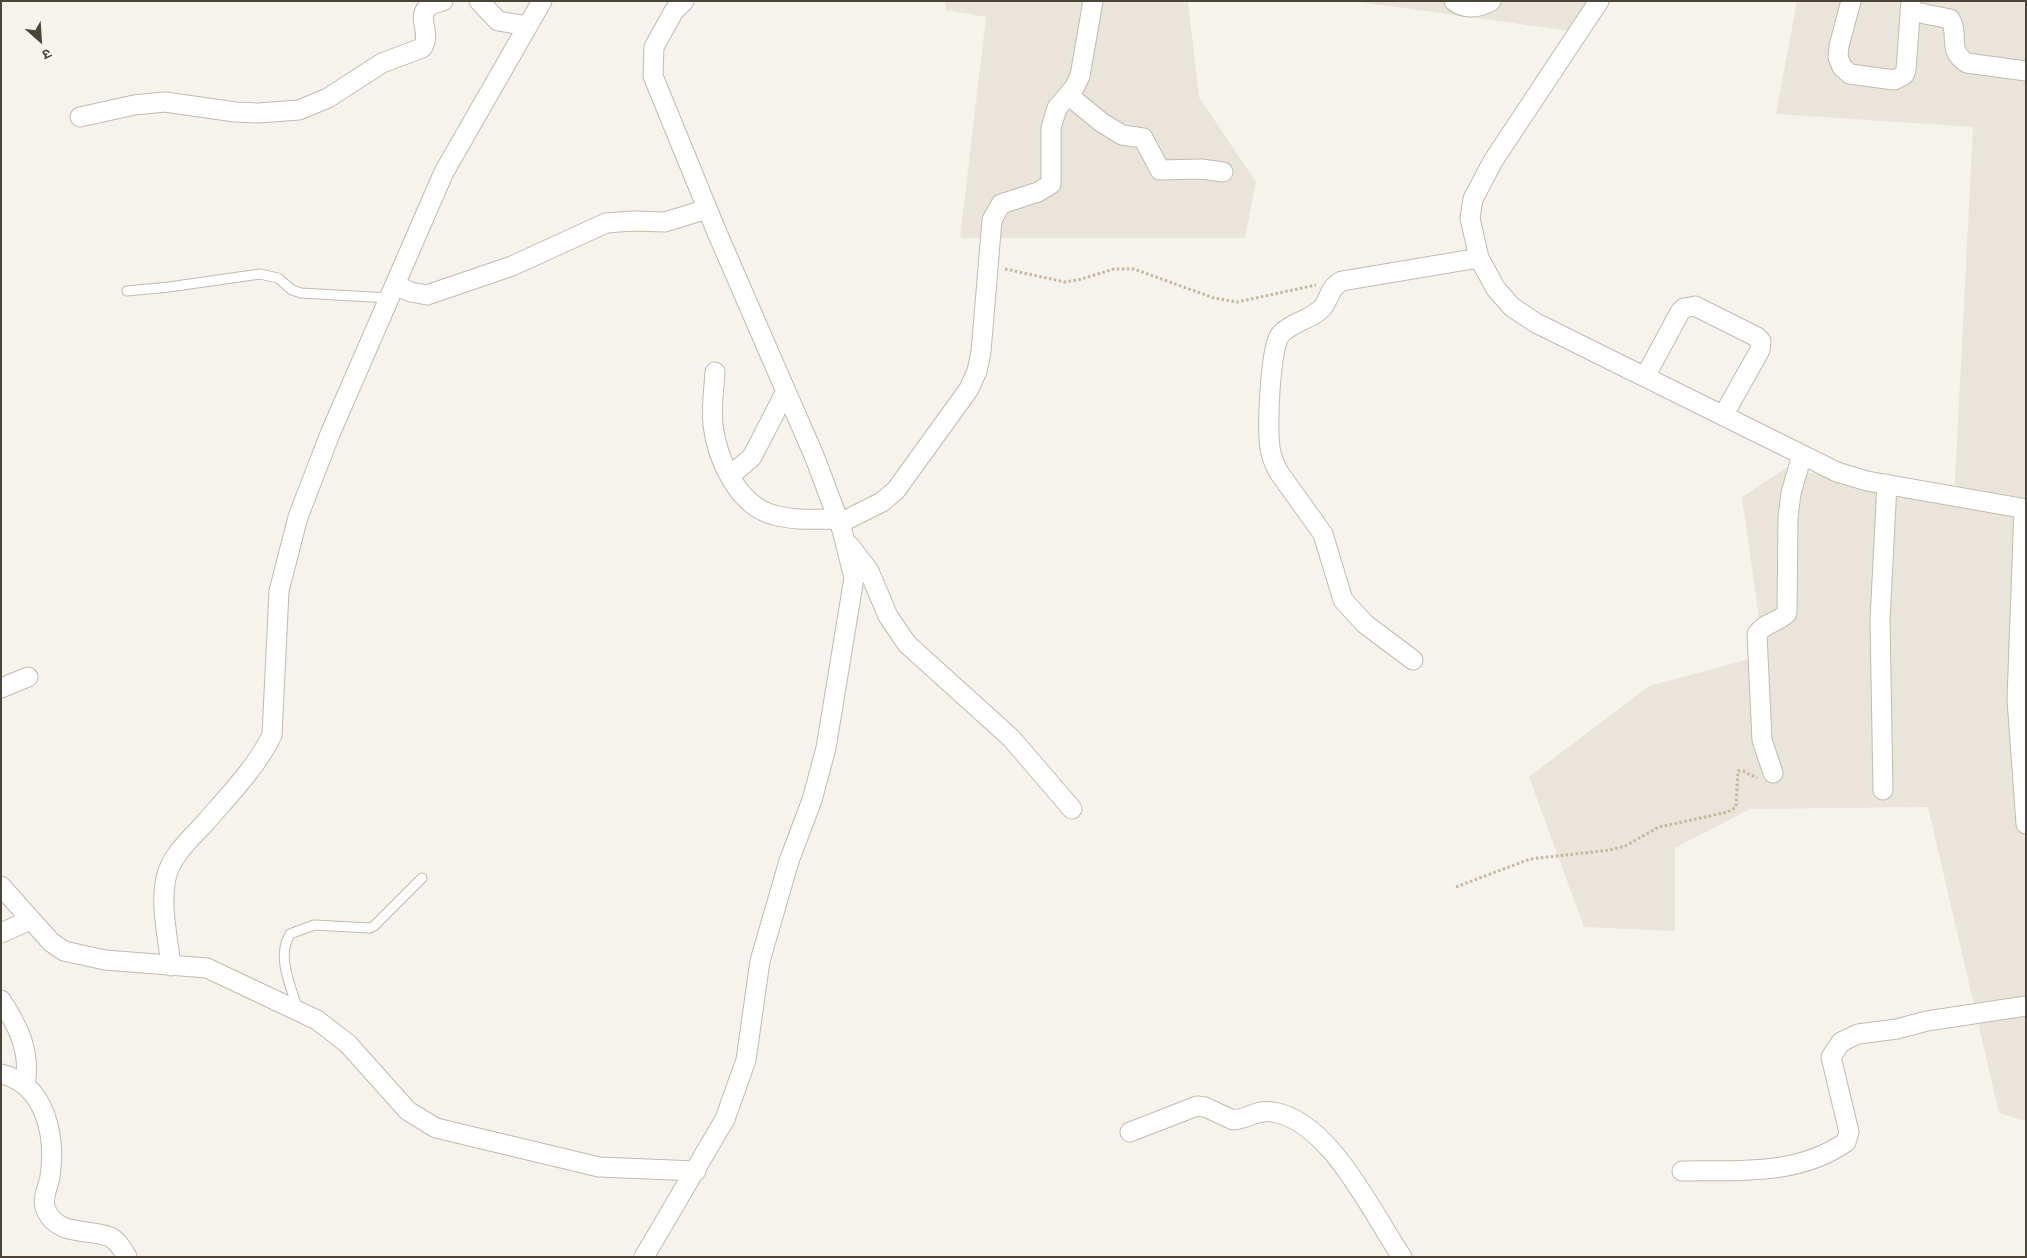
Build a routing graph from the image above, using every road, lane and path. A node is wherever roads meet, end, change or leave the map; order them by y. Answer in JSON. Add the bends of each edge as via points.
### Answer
{"nodes":[{"id":1,"x":443,"y":1,"type":"edge"},
{"id":2,"x":479,"y":1,"type":"edge"},
{"id":3,"x":542,"y":1,"type":"edge"},
{"id":4,"x":684,"y":1,"type":"edge"},
{"id":5,"x":1093,"y":1,"type":"edge"},
{"id":6,"x":1454,"y":1,"type":"edge"},
{"id":7,"x":1491,"y":1,"type":"edge"},
{"id":8,"x":1599,"y":1,"type":"edge"},
{"id":9,"x":1851,"y":1,"type":"edge"},
{"id":10,"x":1911,"y":6,"type":"edge"},
{"id":11,"x":528,"y":26,"type":"junction"},
{"id":12,"x":2026,"y":71,"type":"edge"},
{"id":13,"x":1068,"y":95,"type":"junction"},
{"id":14,"x":80,"y":117,"type":"dead end"},
{"id":15,"x":1223,"y":172,"type":"dead end"},
{"id":16,"x":707,"y":209,"type":"junction"},
{"id":17,"x":1479,"y":258,"type":"junction"},
{"id":18,"x":988,"y":265,"type":"junction"},
{"id":19,"x":1336,"y":283,"type":"junction"},
{"id":20,"x":126,"y":291,"type":"dead end"},
{"id":21,"x":392,"y":292,"type":"junction"},
{"id":22,"x":715,"y":372,"type":"dead end"},
{"id":23,"x":1645,"y":377,"type":"junction"},
{"id":24,"x":786,"y":391,"type":"junction"},
{"id":25,"x":1723,"y":416,"type":"junction"},
{"id":26,"x":1802,"y":455,"type":"junction"},
{"id":27,"x":731,"y":475,"type":"junction"},
{"id":28,"x":1887,"y":484,"type":"junction"},
{"id":29,"x":2025,"y":509,"type":"edge"},
{"id":30,"x":841,"y":527,"type":"junction"},
{"id":31,"x":1413,"y":660,"type":"dead end"},
{"id":32,"x":28,"y":676,"type":"dead end"},
{"id":33,"x":1,"y":688,"type":"edge"},
{"id":34,"x":1773,"y":774,"type":"joint"},
{"id":35,"x":1883,"y":790,"type":"dead end"},
{"id":36,"x":1072,"y":809,"type":"dead end"},
{"id":37,"x":2026,"y":824,"type":"edge"},
{"id":38,"x":422,"y":878,"type":"dead end"},
{"id":39,"x":1,"y":886,"type":"edge"},
{"id":40,"x":1456,"y":887,"type":"dead end"},
{"id":41,"x":30,"y":920,"type":"junction"},
{"id":42,"x":1,"y":933,"type":"edge"},
{"id":43,"x":171,"y":966,"type":"junction"},
{"id":44,"x":1,"y":1000,"type":"edge"},
{"id":45,"x":2026,"y":1006,"type":"edge"},
{"id":46,"x":298,"y":1011,"type":"junction"},
{"id":47,"x":1,"y":1074,"type":"edge"},
{"id":48,"x":25,"y":1085,"type":"junction"},
{"id":49,"x":1130,"y":1132,"type":"dead end"},
{"id":50,"x":696,"y":1171,"type":"junction"},
{"id":51,"x":1682,"y":1171,"type":"dead end"},
{"id":52,"x":127,"y":1257,"type":"edge"},
{"id":53,"x":644,"y":1257,"type":"edge"},
{"id":54,"x":1402,"y":1257,"type":"edge"}],
"edges":[{"from":1,"to":14,"type":"street","via":[[428,6],[424,11],[425,43],[422,48],[382,63],[328,98],[299,110],[235,112],[165,102]]},
{"from":2,"to":11,"type":"street","via":[[498,21]]},
{"from":3,"to":11,"type":"street"},
{"from":4,"to":16,"type":"street","via":[[674,11],[654,47],[652,76]]},
{"from":5,"to":13,"type":"street","via":[[1080,76]]},
{"from":6,"to":7,"type":"street","via":[[1466,7]]},
{"from":8,"to":17,"type":"street","via":[[1480,183],[1470,218]]},
{"from":9,"to":10,"type":"street","via":[[1838,57],[1842,67],[1850,74],[1894,80],[1904,75],[1906,70]]},
{"from":10,"to":12,"type":"street","via":[[1950,19],[1959,59],[1967,63]]},
{"from":11,"to":21,"type":"street","via":[[444,172]]},
{"from":13,"to":15,"type":"street","via":[[1122,135],[1143,138],[1160,170]]},
{"from":13,"to":18,"type":"street","via":[[1057,108],[1051,128],[1051,184],[1038,192],[1008,200],[996,210],[992,220]]},
{"from":16,"to":21,"type":"street","via":[[665,222],[606,223],[512,266],[427,294]]},
{"from":16,"to":24,"type":"street"},
{"from":17,"to":19,"type":"street"},
{"from":17,"to":23,"type":"street","via":[[1496,289],[1512,307],[1536,323]]},
{"from":18,"to":19,"type":"path","via":[[1065,282],[1114,269],[1134,270],[1214,298],[1237,302]]},
{"from":18,"to":30,"type":"street","via":[[981,352],[969,389],[896,490]]},
{"from":19,"to":31,"type":"street","via":[[1322,308],[1287,328],[1278,338],[1269,405],[1270,452],[1280,474],[1323,534],[1343,600],[1366,624]]},
{"from":20,"to":21,"type":"lane","via":[[260,274],[278,278],[301,293]]},
{"from":21,"to":43,"type":"street","via":[[330,434],[287,555],[276,621],[272,735],[266,749],[241,782],[178,852],[170,867],[164,896]]},
{"from":22,"to":27,"type":"street","via":[[713,425]]},
{"from":23,"to":25,"type":"street"},
{"from":23,"to":25,"type":"street","via":[[1684,308],[1695,306],[1757,336],[1761,341],[1760,350]]},
{"from":24,"to":27,"type":"street","via":[[752,457]]},
{"from":24,"to":30,"type":"street","via":[[816,458]]},
{"from":25,"to":26,"type":"street"},
{"from":26,"to":28,"type":"street","via":[[1837,472]]},
{"from":26,"to":34,"type":"street","via":[[1788,517],[1788,613],[1761,628],[1757,634],[1762,740]]},
{"from":27,"to":30,"type":"street","via":[[745,498],[759,510]]},
{"from":28,"to":29,"type":"street"},
{"from":28,"to":35,"type":"street","via":[[1880,620]]},
{"from":29,"to":37,"type":"street","via":[[2017,699]]},
{"from":30,"to":36,"type":"street","via":[[869,571],[888,616],[907,644],[1012,738]]},
{"from":30,"to":50,"type":"street","via":[[854,578],[826,748],[760,961],[746,1060],[725,1119]]},
{"from":32,"to":33,"type":"street"},
{"from":34,"to":40,"type":"path","via":[[1763,780],[1743,770],[1738,771],[1737,802],[1733,810],[1659,827],[1626,846],[1610,850],[1530,859]]},
{"from":38,"to":46,"type":"lane","via":[[374,926],[314,925],[290,934],[284,961]]},
{"from":39,"to":41,"type":"street"},
{"from":41,"to":42,"type":"street"},
{"from":41,"to":43,"type":"street","via":[[64,951],[104,960]]},
{"from":43,"to":46,"type":"street","via":[[207,968]]},
{"from":44,"to":48,"type":"street","via":[[25,1048],[28,1069]]},
{"from":45,"to":51,"type":"street","via":[[1851,1037],[1841,1042],[1831,1057],[1849,1132],[1846,1142],[1818,1156],[1766,1171]]},
{"from":46,"to":50,"type":"street","via":[[334,1031],[408,1111],[436,1128],[599,1167]]},
{"from":47,"to":48,"type":"street"},
{"from":48,"to":52,"type":"street","via":[[35,1094],[46,1118],[51,1163],[44,1204],[47,1212],[64,1228],[109,1237]]},
{"from":49,"to":54,"type":"street","via":[[1197,1106],[1233,1120],[1263,1111],[1290,1118],[1307,1128],[1340,1159]]},
{"from":50,"to":53,"type":"street"}]}
